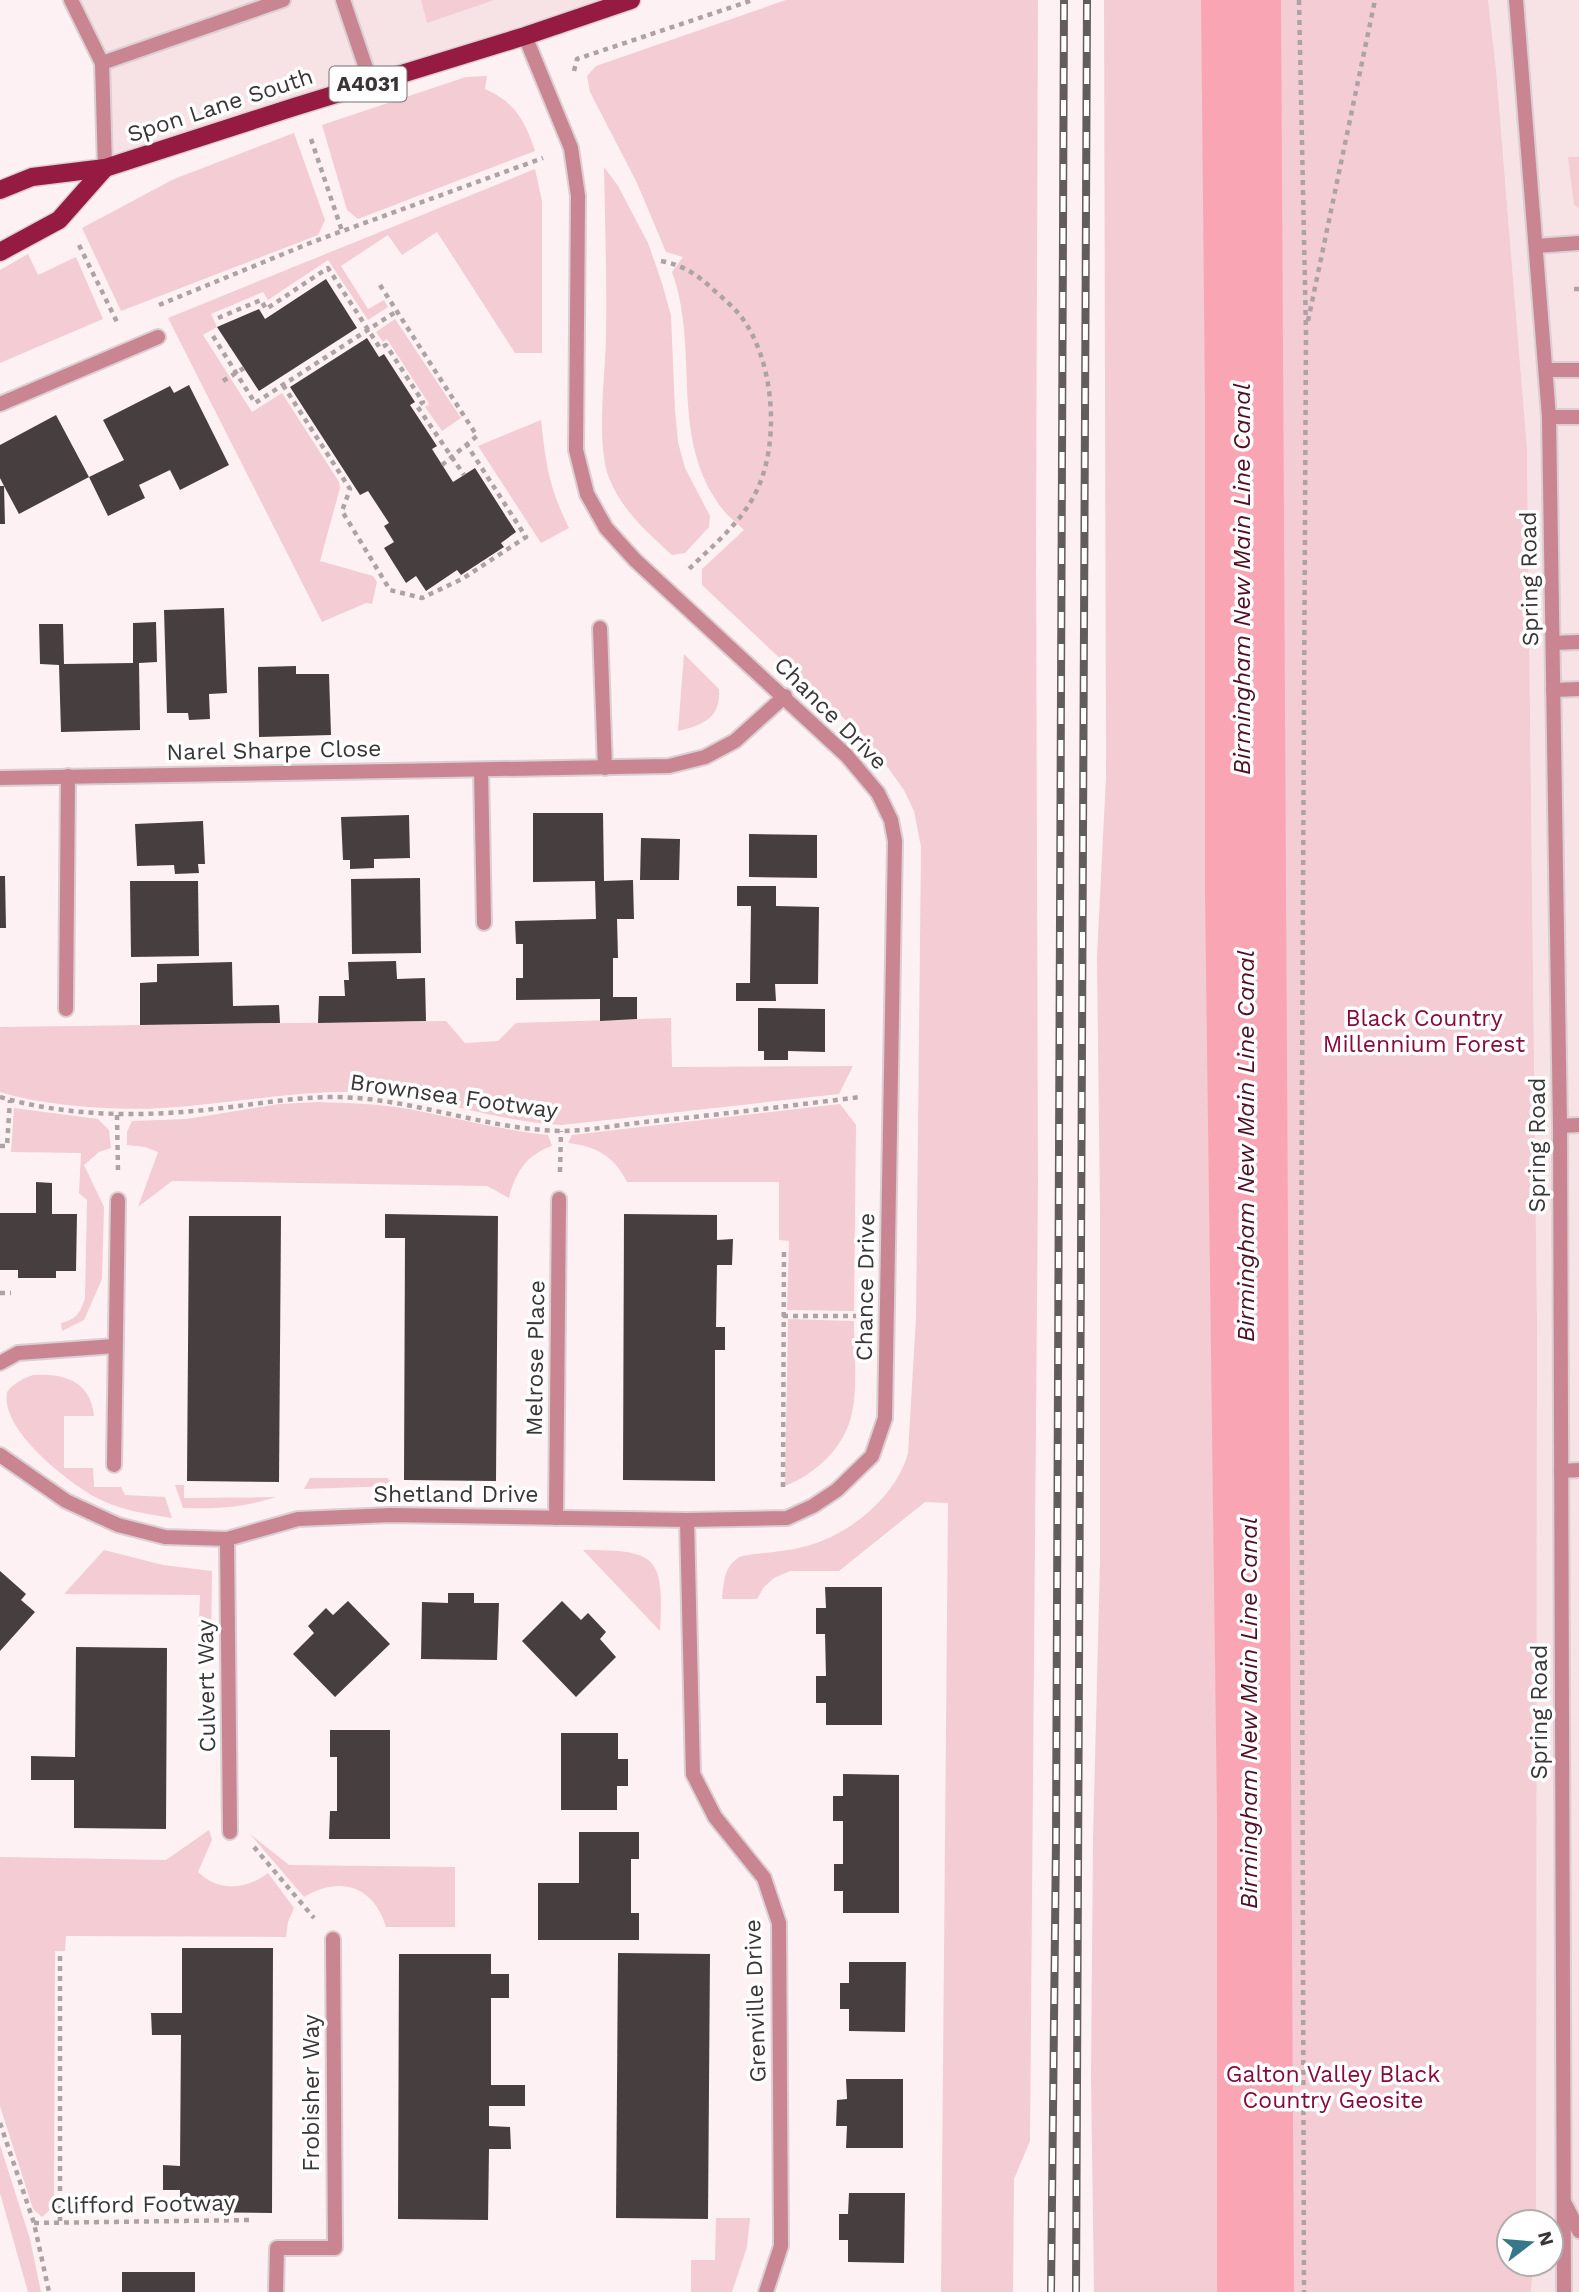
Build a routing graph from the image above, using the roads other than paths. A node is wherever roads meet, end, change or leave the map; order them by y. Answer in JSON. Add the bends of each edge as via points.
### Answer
{"nodes":[{"id":1,"x":71,"y":0,"type":"edge"},
{"id":2,"x":284,"y":0,"type":"edge"},
{"id":3,"x":343,"y":0,"type":"edge"},
{"id":4,"x":631,"y":0,"type":"edge"},
{"id":5,"x":1516,"y":0,"type":"edge"},
{"id":6,"x":525,"y":36,"type":"junction"},
{"id":7,"x":102,"y":63,"type":"junction"},
{"id":8,"x":371,"y":83,"type":"junction"},
{"id":9,"x":105,"y":168,"type":"junction"},
{"id":10,"x":0,"y":190,"type":"edge"},
{"id":11,"x":1579,"y":243,"type":"edge"},
{"id":12,"x":1535,"y":246,"type":"junction"},
{"id":13,"x":0,"y":252,"type":"edge"},
{"id":14,"x":158,"y":337,"type":"dead end"},
{"id":15,"x":1545,"y":370,"type":"junction"},
{"id":16,"x":1579,"y":370,"type":"edge"},
{"id":17,"x":0,"y":404,"type":"edge"},
{"id":18,"x":1549,"y":417,"type":"junction"},
{"id":19,"x":1579,"y":417,"type":"edge"},
{"id":20,"x":600,"y":628,"type":"dead end"},
{"id":21,"x":1579,"y":642,"type":"edge"},
{"id":22,"x":1553,"y":643,"type":"junction"},
{"id":23,"x":1579,"y":689,"type":"edge"},
{"id":24,"x":1553,"y":690,"type":"junction"},
{"id":25,"x":785,"y":696,"type":"junction"},
{"id":26,"x":605,"y":768,"type":"junction"},
{"id":27,"x":481,"y":770,"type":"junction"},
{"id":28,"x":68,"y":776,"type":"junction"},
{"id":29,"x":0,"y":778,"type":"edge"},
{"id":30,"x":484,"y":923,"type":"dead end"},
{"id":31,"x":66,"y":1009,"type":"dead end"},
{"id":32,"x":1579,"y":1125,"type":"edge"},
{"id":33,"x":1560,"y":1126,"type":"junction"},
{"id":34,"x":559,"y":1199,"type":"road end"},
{"id":35,"x":118,"y":1200,"type":"road end"},
{"id":36,"x":115,"y":1346,"type":"junction"},
{"id":37,"x":0,"y":1363,"type":"edge"},
{"id":38,"x":0,"y":1455,"type":"edge"},
{"id":39,"x":114,"y":1465,"type":"dead end"},
{"id":40,"x":1579,"y":1470,"type":"edge"},
{"id":41,"x":1561,"y":1471,"type":"junction"},
{"id":42,"x":556,"y":1518,"type":"junction"},
{"id":43,"x":687,"y":1520,"type":"junction"},
{"id":44,"x":227,"y":1539,"type":"junction"},
{"id":45,"x":230,"y":1832,"type":"road end"},
{"id":46,"x":333,"y":1938,"type":"road end"},
{"id":47,"x":1564,"y":2202,"type":"junction"},
{"id":48,"x":1579,"y":2231,"type":"edge"},
{"id":49,"x":276,"y":2292,"type":"edge"},
{"id":50,"x":766,"y":2292,"type":"edge"},
{"id":51,"x":1564,"y":2292,"type":"edge"}],
"edges":[{"from":1,"to":7,"type":"street"},
{"from":2,"to":7,"type":"street"},
{"from":3,"to":8,"type":"street"},
{"from":4,"to":6,"type":"main road","name":"Spon Lane South","number":"A4031"},
{"from":5,"to":12,"type":"street","name":"Spring Road"},
{"from":6,"to":8,"type":"main road","name":"Spon Lane South","number":"A4031"},
{"from":6,"to":25,"type":"street","name":"Chance Drive","via":[[571,148],[578,196],[576,450],[587,494],[606,528],[635,560]]},
{"from":7,"to":9,"type":"street"},
{"from":8,"to":9,"type":"main road","name":"Spon Lane South","number":"A4031"},
{"from":9,"to":10,"type":"main road","name":"Spon Lane South","number":"A4031","via":[[32,177]]},
{"from":9,"to":13,"type":"main road","via":[[59,220]]},
{"from":11,"to":12,"type":"street"},
{"from":12,"to":15,"type":"street","name":"Spring Road"},
{"from":14,"to":17,"type":"street"},
{"from":15,"to":16,"type":"street"},
{"from":15,"to":18,"type":"street","name":"Spring Road"},
{"from":18,"to":19,"type":"street"},
{"from":18,"to":22,"type":"street","name":"Spring Road"},
{"from":20,"to":26,"type":"street"},
{"from":21,"to":22,"type":"street"},
{"from":22,"to":24,"type":"street","name":"Spring Road"},
{"from":23,"to":24,"type":"street"},
{"from":24,"to":33,"type":"street","name":"Spring Road"},
{"from":25,"to":26,"type":"street","name":"Narel Sharpe Close","via":[[734,741],[705,757],[669,766]]},
{"from":25,"to":43,"type":"street","name":"Chance Drive","via":[[878,793],[895,841],[885,1418],[873,1456],[813,1506],[787,1518]]},
{"from":26,"to":27,"type":"street","name":"Narel Sharpe Close"},
{"from":27,"to":28,"type":"street","name":"Narel Sharpe Close"},
{"from":27,"to":30,"type":"street"},
{"from":28,"to":29,"type":"street","name":"Narel Sharpe Close"},
{"from":28,"to":31,"type":"street"},
{"from":32,"to":33,"type":"street"},
{"from":33,"to":41,"type":"street","name":"Spring Road"},
{"from":34,"to":42,"type":"street","name":"Melrose Place"},
{"from":35,"to":36,"type":"street"},
{"from":36,"to":37,"type":"street","via":[[18,1353]]},
{"from":36,"to":39,"type":"street"},
{"from":38,"to":44,"type":"street","name":"Shetland Drive","via":[[66,1501],[118,1525],[165,1537]]},
{"from":40,"to":41,"type":"street"},
{"from":41,"to":47,"type":"street","name":"Spring Road"},
{"from":42,"to":43,"type":"street","name":"Shetland Drive"},
{"from":42,"to":44,"type":"street","name":"Shetland Drive","via":[[298,1519]]},
{"from":43,"to":50,"type":"street","name":"Grenville Drive","via":[[693,1774],[715,1817],[764,1878],[779,1923],[781,2246]]},
{"from":44,"to":45,"type":"street","name":"Culvert Way"},
{"from":46,"to":49,"type":"street","name":"Frobisher Way","via":[[335,2248],[277,2248]]},
{"from":47,"to":48,"type":"street"},
{"from":47,"to":51,"type":"street","name":"Spring Road"}]}
